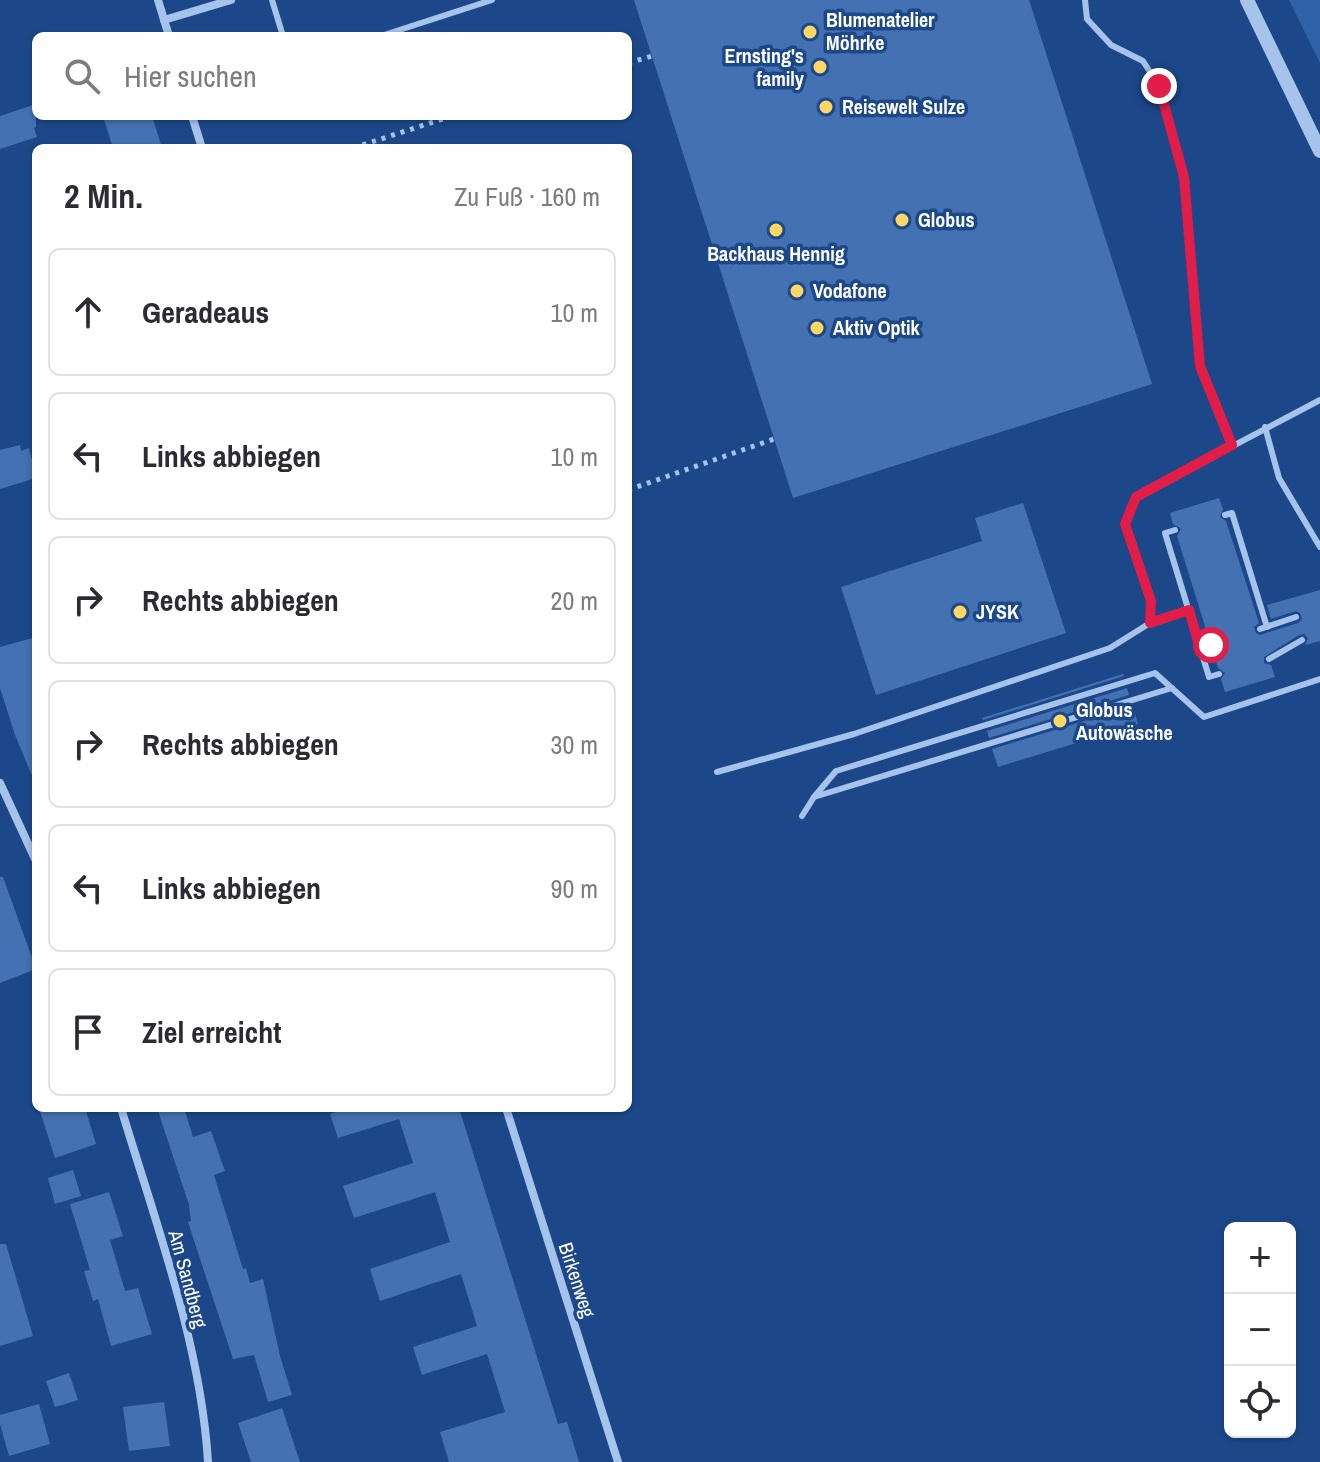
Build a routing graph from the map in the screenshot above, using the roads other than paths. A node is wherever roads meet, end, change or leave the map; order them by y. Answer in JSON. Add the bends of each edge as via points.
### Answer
{"nodes":[{"id":1,"x":158,"y":0,"type":"edge"},
{"id":2,"x":231,"y":0,"type":"edge"},
{"id":3,"x":272,"y":0,"type":"edge"},
{"id":4,"x":492,"y":0,"type":"edge"},
{"id":5,"x":1085,"y":0,"type":"edge"},
{"id":6,"x":1247,"y":0,"type":"edge"},
{"id":7,"x":164,"y":20,"type":"junction"},
{"id":8,"x":168,"y":32,"type":"edge"},
{"id":9,"x":282,"y":32,"type":"edge"},
{"id":10,"x":393,"y":32,"type":"edge"},
{"id":11,"x":193,"y":120,"type":"edge"},
{"id":12,"x":201,"y":144,"type":"edge"},
{"id":13,"x":1320,"y":151,"type":"edge"},
{"id":14,"x":1320,"y":400,"type":"edge"},
{"id":15,"x":1265,"y":427,"type":"junction"},
{"id":16,"x":1232,"y":445,"type":"junction"},
{"id":17,"x":1225,"y":515,"type":"dead end"},
{"id":18,"x":1175,"y":530,"type":"dead end"},
{"id":19,"x":1320,"y":547,"type":"edge"},
{"id":20,"x":1184,"y":559,"type":"dead end"},
{"id":21,"x":1174,"y":563,"type":"junction"},
{"id":22,"x":1193,"y":588,"type":"dead end"},
{"id":23,"x":1183,"y":591,"type":"junction"},
{"id":24,"x":1189,"y":610,"type":"junction"},
{"id":25,"x":1202,"y":616,"type":"dead end"},
{"id":26,"x":1296,"y":617,"type":"dead end"},
{"id":27,"x":1191,"y":619,"type":"junction"},
{"id":28,"x":1150,"y":623,"type":"junction"},
{"id":29,"x":1302,"y":640,"type":"dead end"},
{"id":30,"x":1211,"y":645,"type":"dead end"},
{"id":31,"x":1200,"y":648,"type":"junction"},
{"id":32,"x":1269,"y":659,"type":"dead end"},
{"id":33,"x":1219,"y":674,"type":"dead end"},
{"id":34,"x":1320,"y":679,"type":"edge"},
{"id":35,"x":1172,"y":688,"type":"junction"},
{"id":36,"x":717,"y":772,"type":"dead end"},
{"id":37,"x":0,"y":783,"type":"edge"},
{"id":38,"x":814,"y":797,"type":"junction"},
{"id":39,"x":802,"y":816,"type":"dead end"},
{"id":40,"x":32,"y":852,"type":"edge"},
{"id":41,"x":122,"y":1112,"type":"edge"},
{"id":42,"x":507,"y":1112,"type":"edge"},
{"id":43,"x":208,"y":1462,"type":"edge"},
{"id":44,"x":618,"y":1462,"type":"edge"}],
"edges":[{"from":1,"to":7,"type":"street"},
{"from":2,"to":7,"type":"street"},
{"from":3,"to":9,"type":"lane"},
{"from":4,"to":10,"type":"lane"},
{"from":5,"to":16,"type":"lane","via":[[1087,19],[1111,45],[1143,61],[1159,86],[1184,177],[1200,366]]},
{"from":6,"to":13,"type":"street"},
{"from":7,"to":8,"type":"street"},
{"from":11,"to":12,"type":"street"},
{"from":14,"to":15,"type":"lane"},
{"from":15,"to":16,"type":"lane"},
{"from":15,"to":19,"type":"lane","via":[[1279,478]]},
{"from":16,"to":28,"type":"lane","via":[[1136,497],[1125,524],[1151,601]]},
{"from":17,"to":26,"type":"lane","via":[[1232,513],[1263,628]]},
{"from":18,"to":21,"type":"lane","via":[[1165,533]]},
{"from":20,"to":21,"type":"lane"},
{"from":21,"to":23,"type":"lane"},
{"from":22,"to":23,"type":"lane"},
{"from":23,"to":24,"type":"lane"},
{"from":24,"to":27,"type":"lane"},
{"from":24,"to":28,"type":"lane"},
{"from":25,"to":27,"type":"lane"},
{"from":27,"to":31,"type":"lane"},
{"from":28,"to":36,"type":"lane","via":[[1095,654],[854,734]]},
{"from":29,"to":32,"type":"lane"},
{"from":30,"to":31,"type":"lane"},
{"from":31,"to":33,"type":"lane","via":[[1209,677]]},
{"from":34,"to":35,"type":"lane","via":[[1204,717]]},
{"from":35,"to":38,"type":"lane"},
{"from":35,"to":38,"type":"lane","via":[[1155,673],[1125,682],[836,771]]},
{"from":37,"to":40,"type":"street"},
{"from":38,"to":39,"type":"lane"},
{"from":41,"to":43,"type":"street","name":"Am Sandberg","via":[[192,1354]]},
{"from":42,"to":44,"type":"street","name":"Birkenweg"}]}
